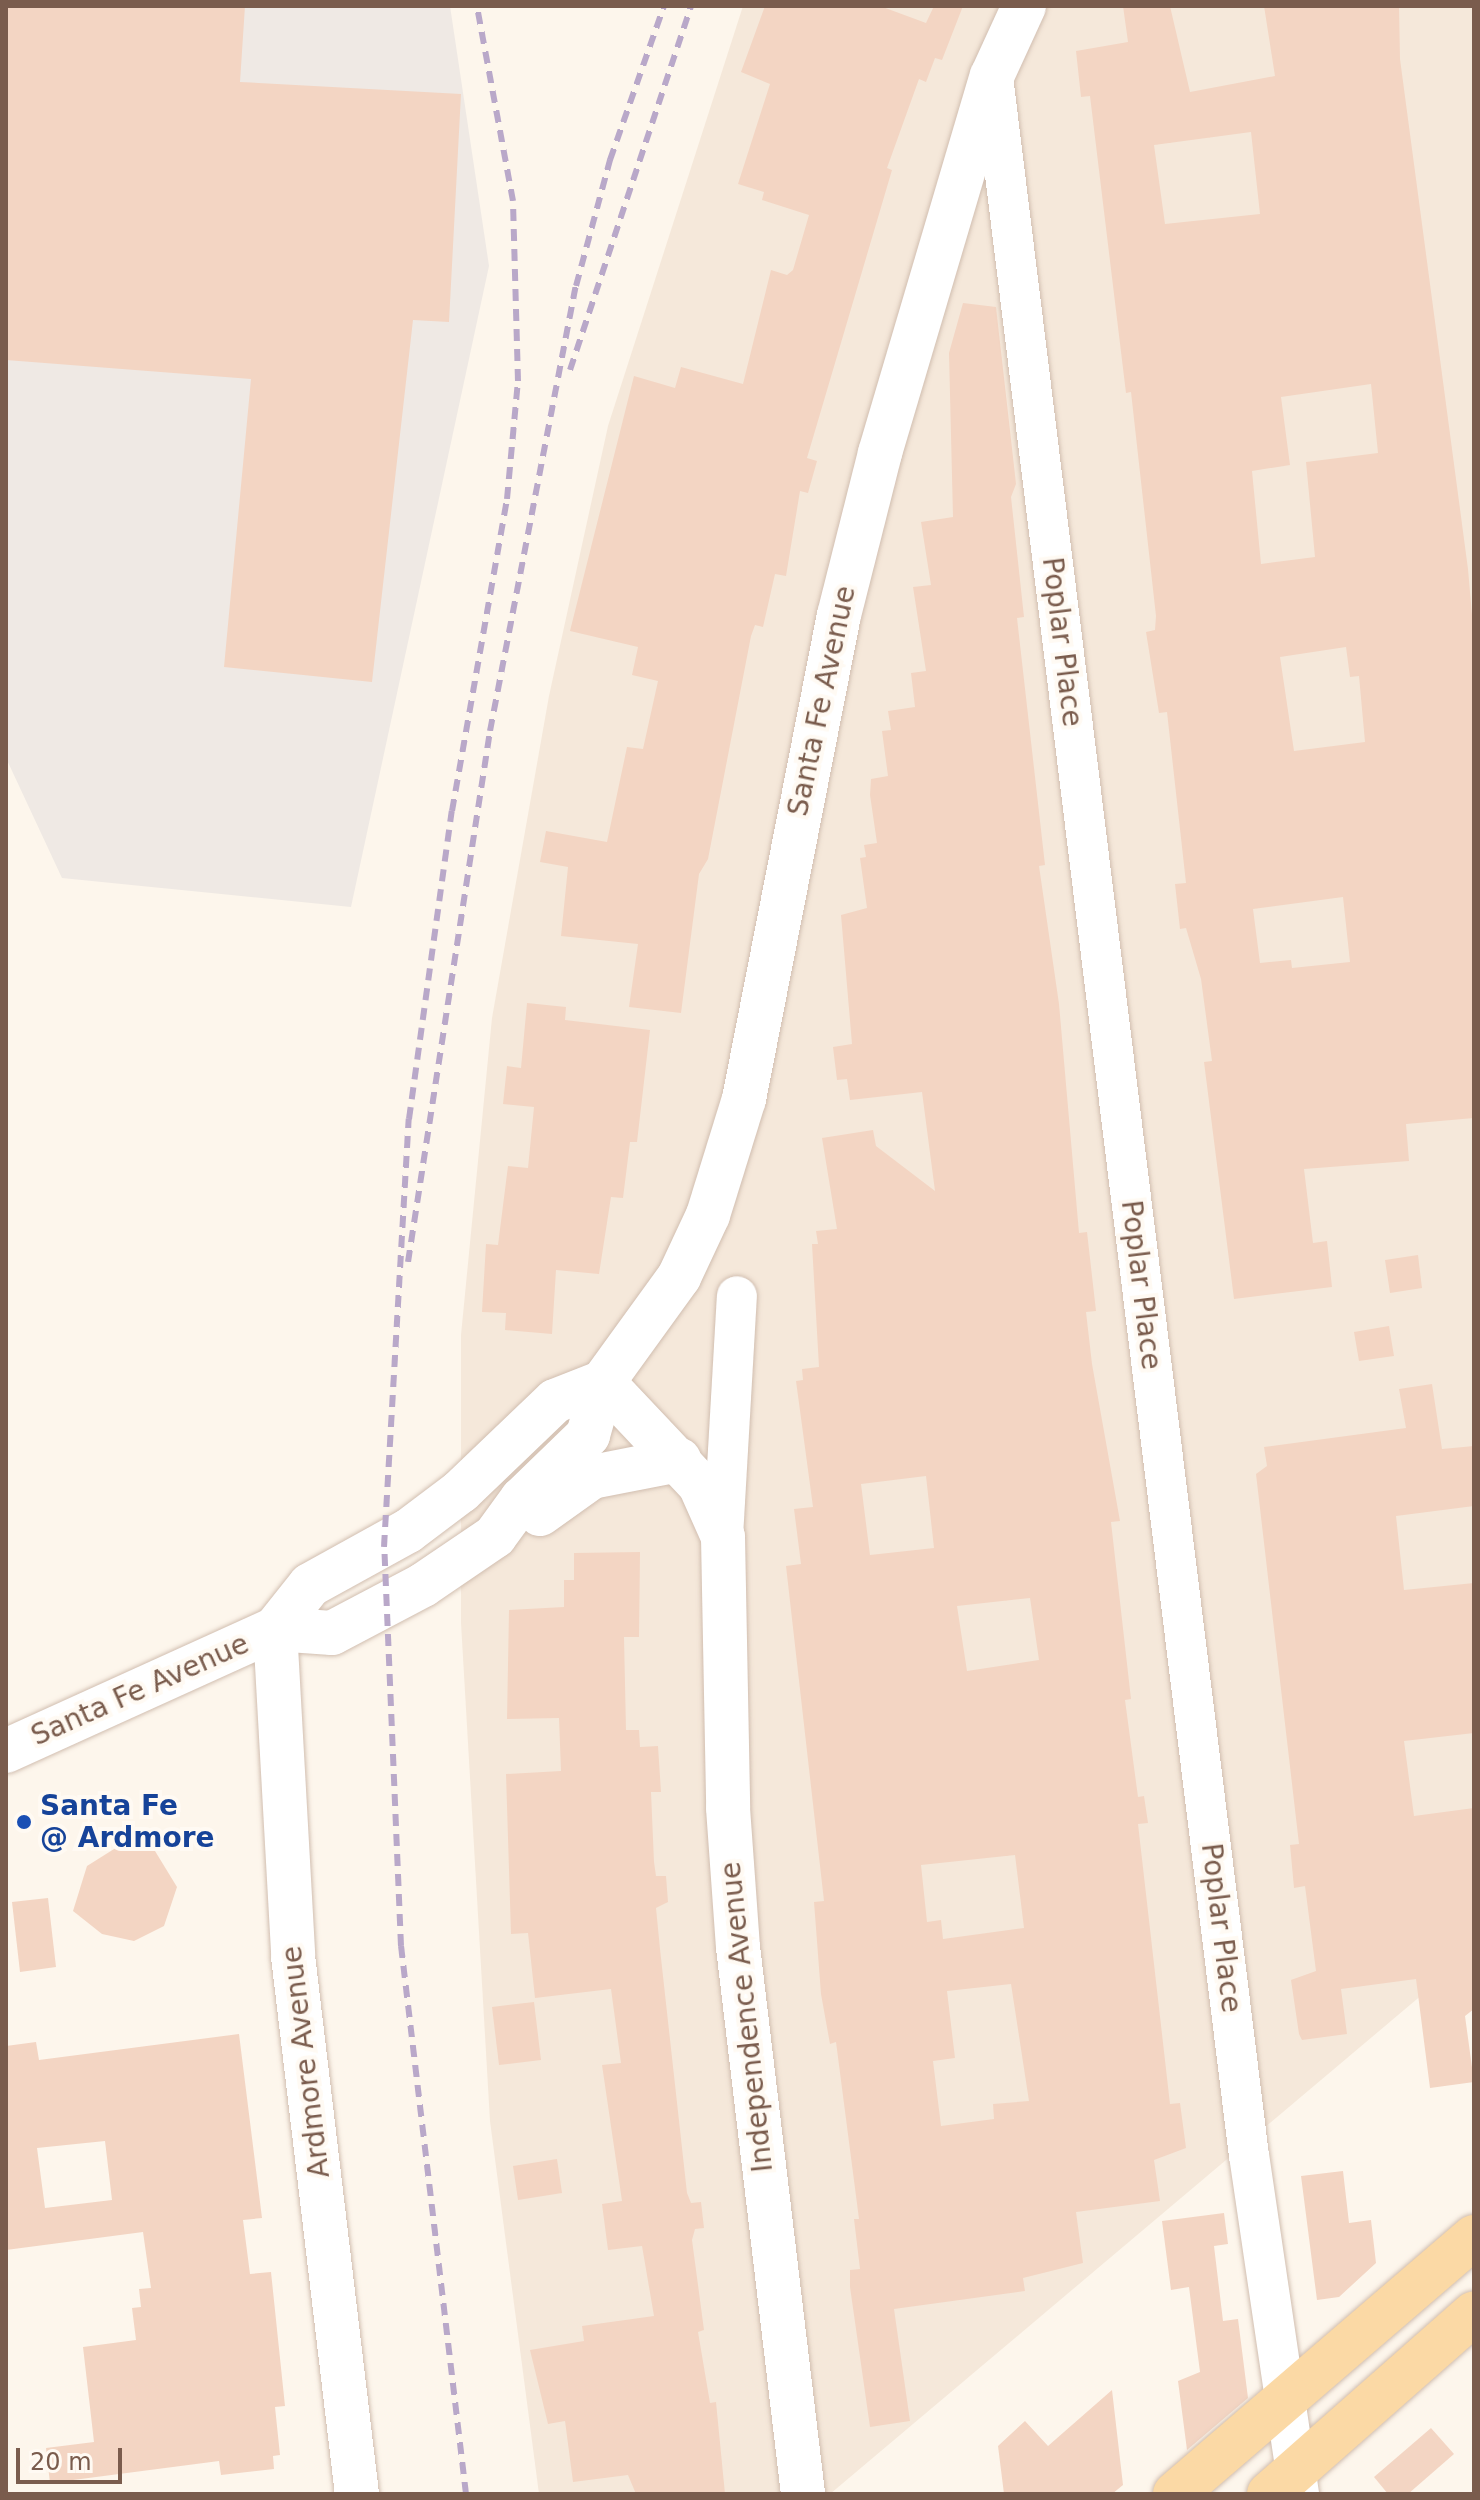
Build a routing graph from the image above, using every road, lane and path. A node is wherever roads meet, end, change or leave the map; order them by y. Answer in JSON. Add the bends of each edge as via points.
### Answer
{"nodes":[{"id":1,"x":1024,"y":6,"type":"edge"},
{"id":2,"x":992,"y":76,"type":"junction"},
{"id":3,"x":737,"y":1296,"type":"dead end"},
{"id":4,"x":603,"y":1382,"type":"junction"},
{"id":5,"x":679,"y":1460,"type":"junction"},
{"id":6,"x":495,"y":1536,"type":"junction"},
{"id":7,"x":723,"y":1537,"type":"junction"},
{"id":8,"x":275,"y":1629,"type":"junction"},
{"id":9,"x":6,"y":1751,"type":"edge"},
{"id":10,"x":1474,"y":2237,"type":"edge"},
{"id":11,"x":1474,"y":2313,"type":"edge"},
{"id":12,"x":1283,"y":2400,"type":"junction"},
{"id":13,"x":1292,"y":2488,"type":"edge"},
{"id":14,"x":357,"y":2494,"type":"edge"},
{"id":15,"x":803,"y":2494,"type":"edge"},
{"id":16,"x":1175,"y":2494,"type":"edge"}],
"edges":[{"from":1,"to":2,"type":"main road","name":"Santa Fe Avenue"},
{"from":2,"to":4,"type":"main road","name":"Santa Fe Avenue","via":[[839,615],[728,1158],[679,1277]]},
{"from":2,"to":12,"type":"street","name":"Poplar Place"},
{"from":3,"to":7,"type":"street","name":"Independence Avenue"},
{"from":4,"to":5,"type":"main road","name":"Independence Avenue"},
{"from":4,"to":6,"type":"main road","name":"Santa Fe Avenue","via":[[588,1435],[522,1499]]},
{"from":4,"to":8,"type":"main road","name":"Santa Fe Avenue","via":[[555,1401],[461,1491],[408,1531],[310,1585]]},
{"from":5,"to":6,"type":"main road","via":[[592,1477],[536,1518]]},
{"from":5,"to":7,"type":"main road","name":"Independence Avenue","via":[[715,1510]]},
{"from":6,"to":8,"type":"main road","name":"Santa Fe Avenue","via":[[423,1585],[332,1633]]},
{"from":7,"to":15,"type":"main road","name":"Independence Avenue","via":[[738,1947]]},
{"from":8,"to":9,"type":"main road","name":"Santa Fe Avenue"},
{"from":8,"to":14,"type":"main road","name":"Ardmore Avenue","via":[[293,1956]]},
{"from":10,"to":12,"type":"main road"},
{"from":11,"to":13,"type":"main road"},
{"from":12,"to":13,"type":"street","name":"Poplar Place"},
{"from":12,"to":16,"type":"main road"}]}
